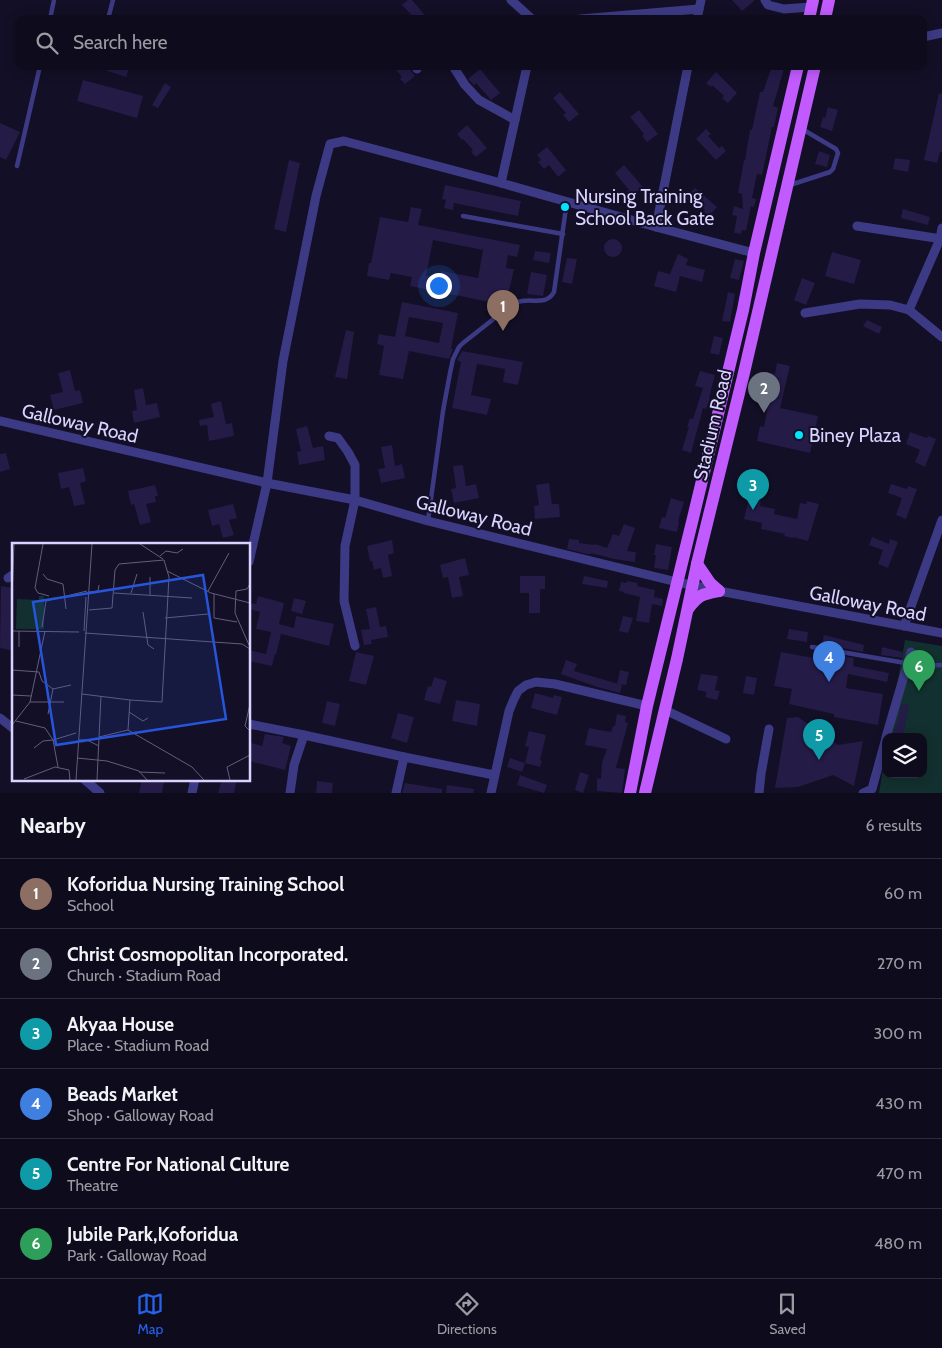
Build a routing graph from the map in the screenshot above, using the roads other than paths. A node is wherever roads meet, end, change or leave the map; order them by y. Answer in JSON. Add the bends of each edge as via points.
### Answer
{"nodes":[{"id":1,"x":54,"y":0,"type":"edge"},
{"id":2,"x":113,"y":0,"type":"edge"},
{"id":3,"x":511,"y":0,"type":"edge"},
{"id":4,"x":765,"y":0,"type":"edge"},
{"id":5,"x":700,"y":5,"type":"edge"},
{"id":6,"x":811,"y":7,"type":"edge"},
{"id":7,"x":828,"y":9,"type":"edge"},
{"id":8,"x":51,"y":15,"type":"edge"},
{"id":9,"x":109,"y":15,"type":"edge"},
{"id":10,"x":528,"y":15,"type":"edge"},
{"id":11,"x":614,"y":15,"type":"edge"},
{"id":12,"x":942,"y":33,"type":"edge"},
{"id":13,"x":927,"y":36,"type":"edge"},
{"id":14,"x":39,"y":70,"type":"edge"},
{"id":15,"x":456,"y":70,"type":"edge"},
{"id":16,"x":526,"y":70,"type":"edge"},
{"id":17,"x":687,"y":70,"type":"edge"},
{"id":18,"x":797,"y":70,"type":"edge"},
{"id":19,"x":814,"y":70,"type":"edge"},
{"id":20,"x":515,"y":120,"type":"junction"},
{"id":21,"x":800,"y":128,"type":"junction"},
{"id":22,"x":17,"y":166,"type":"dead end"},
{"id":23,"x":501,"y":183,"type":"junction"},
{"id":24,"x":787,"y":186,"type":"junction"},
{"id":25,"x":567,"y":201,"type":"junction"},
{"id":26,"x":463,"y":216,"type":"dead end"},
{"id":27,"x":857,"y":226,"type":"dead end"},
{"id":28,"x":656,"y":227,"type":"junction"},
{"id":29,"x":942,"y":228,"type":"edge"},
{"id":30,"x":563,"y":234,"type":"junction"},
{"id":31,"x":941,"y":239,"type":"edge"},
{"id":32,"x":754,"y":253,"type":"junction"},
{"id":33,"x":909,"y":310,"type":"junction"},
{"id":34,"x":805,"y":313,"type":"dead end"},
{"id":35,"x":942,"y":337,"type":"edge"},
{"id":36,"x":0,"y":422,"type":"edge"},
{"id":37,"x":329,"y":436,"type":"dead end"},
{"id":38,"x":267,"y":483,"type":"junction"},
{"id":39,"x":355,"y":500,"type":"junction"},
{"id":40,"x":428,"y":520,"type":"junction"},
{"id":41,"x":942,"y":520,"type":"edge"},
{"id":42,"x":250,"y":558,"type":"edge"},
{"id":43,"x":697,"y":564,"type":"junction"},
{"id":44,"x":677,"y":582,"type":"junction"},
{"id":45,"x":692,"y":585,"type":"junction"},
{"id":46,"x":718,"y":591,"type":"junction"},
{"id":47,"x":686,"y":613,"type":"junction"},
{"id":48,"x":904,"y":626,"type":"junction"},
{"id":49,"x":942,"y":633,"type":"edge"},
{"id":50,"x":355,"y":646,"type":"dead end"},
{"id":51,"x":812,"y":647,"type":"dead end"},
{"id":52,"x":911,"y":652,"type":"dead end"},
{"id":53,"x":908,"y":664,"type":"junction"},
{"id":54,"x":942,"y":665,"type":"edge"},
{"id":55,"x":647,"y":706,"type":"junction"},
{"id":56,"x":665,"y":710,"type":"junction"},
{"id":57,"x":0,"y":718,"type":"edge"},
{"id":58,"x":250,"y":724,"type":"edge"},
{"id":59,"x":12,"y":727,"type":"edge"},
{"id":60,"x":769,"y":729,"type":"dead end"},
{"id":61,"x":887,"y":733,"type":"edge"},
{"id":62,"x":304,"y":735,"type":"junction"},
{"id":63,"x":726,"y":740,"type":"dead end"},
{"id":64,"x":882,"y":752,"type":"edge"},
{"id":65,"x":404,"y":758,"type":"junction"},
{"id":66,"x":494,"y":775,"type":"junction"},
{"id":67,"x":86,"y":781,"type":"edge"},
{"id":68,"x":100,"y":793,"type":"edge"},
{"id":69,"x":290,"y":793,"type":"edge"},
{"id":70,"x":396,"y":793,"type":"edge"},
{"id":71,"x":490,"y":793,"type":"edge"},
{"id":72,"x":630,"y":793,"type":"edge"},
{"id":73,"x":645,"y":793,"type":"edge"},
{"id":74,"x":758,"y":793,"type":"edge"},
{"id":75,"x":863,"y":793,"type":"edge"}],
"edges":[{"from":1,"to":8,"type":"lane"},
{"from":2,"to":9,"type":"lane"},
{"from":3,"to":10,"type":"street"},
{"from":4,"to":6,"type":"street","via":[[768,5],[784,9]]},
{"from":5,"to":11,"type":"street"},
{"from":6,"to":7,"type":"main road"},
{"from":12,"to":13,"type":"street"},
{"from":14,"to":22,"type":"lane"},
{"from":15,"to":20,"type":"street","via":[[479,100]]},
{"from":16,"to":20,"type":"street"},
{"from":17,"to":28,"type":"street"},
{"from":18,"to":32,"type":"main road","name":"Stadium Road"},
{"from":19,"to":21,"type":"main road","name":"Stadium Road"},
{"from":20,"to":23,"type":"street"},
{"from":21,"to":24,"type":"main road","name":"Stadium Road"},
{"from":21,"to":24,"type":"lane","via":[[838,153],[830,172]]},
{"from":23,"to":25,"type":"street"},
{"from":23,"to":38,"type":"street","via":[[344,140],[330,144],[316,196],[284,361]]},
{"from":24,"to":43,"type":"main road","name":"Stadium Road"},
{"from":25,"to":28,"type":"street"},
{"from":25,"to":30,"type":"lane"},
{"from":26,"to":30,"type":"lane"},
{"from":27,"to":31,"type":"street"},
{"from":28,"to":32,"type":"street"},
{"from":29,"to":31,"type":"street"},
{"from":30,"to":40,"type":"lane","via":[[551,298],[514,303],[463,343],[453,359]]},
{"from":31,"to":33,"type":"street"},
{"from":32,"to":44,"type":"main road","name":"Stadium Road"},
{"from":33,"to":34,"type":"street","via":[[890,305],[860,304]]},
{"from":33,"to":35,"type":"street"},
{"from":36,"to":38,"type":"street","name":"Galloway Road"},
{"from":37,"to":39,"type":"street","via":[[338,438],[355,466]]},
{"from":38,"to":39,"type":"street","name":"Galloway Road"},
{"from":38,"to":42,"type":"street"},
{"from":39,"to":40,"type":"street","name":"Galloway Road"},
{"from":39,"to":50,"type":"street","via":[[345,546],[344,601]]},
{"from":40,"to":44,"type":"street","name":"Galloway Road"},
{"from":41,"to":48,"type":"street"},
{"from":43,"to":45,"type":"main road","name":"Stadium Road"},
{"from":43,"to":46,"type":"main road"},
{"from":44,"to":45,"type":"street","name":"Galloway Road"},
{"from":44,"to":55,"type":"main road","name":"Stadium Road"},
{"from":45,"to":46,"type":"street","name":"Galloway Road"},
{"from":45,"to":47,"type":"main road","name":"Stadium Road"},
{"from":46,"to":47,"type":"main road","via":[[698,597]]},
{"from":46,"to":48,"type":"street","name":"Galloway Road"},
{"from":47,"to":56,"type":"main road","name":"Stadium Road"},
{"from":48,"to":49,"type":"street","name":"Galloway Road"},
{"from":51,"to":53,"type":"lane"},
{"from":52,"to":53,"type":"street"},
{"from":53,"to":54,"type":"lane"},
{"from":53,"to":61,"type":"street"},
{"from":55,"to":66,"type":"street","via":[[555,684],[536,682],[526,685],[518,692],[509,711]]},
{"from":55,"to":72,"type":"main road","name":"Stadium Road"},
{"from":56,"to":63,"type":"street"},
{"from":56,"to":73,"type":"main road","name":"Stadium Road"},
{"from":57,"to":59,"type":"street"},
{"from":58,"to":62,"type":"street"},
{"from":60,"to":74,"type":"street"},
{"from":62,"to":65,"type":"street"},
{"from":62,"to":69,"type":"street","via":[[294,765]]},
{"from":64,"to":75,"type":"street","via":[[872,789]]},
{"from":65,"to":66,"type":"street"},
{"from":65,"to":70,"type":"street"},
{"from":66,"to":71,"type":"street"},
{"from":67,"to":68,"type":"street"}]}
